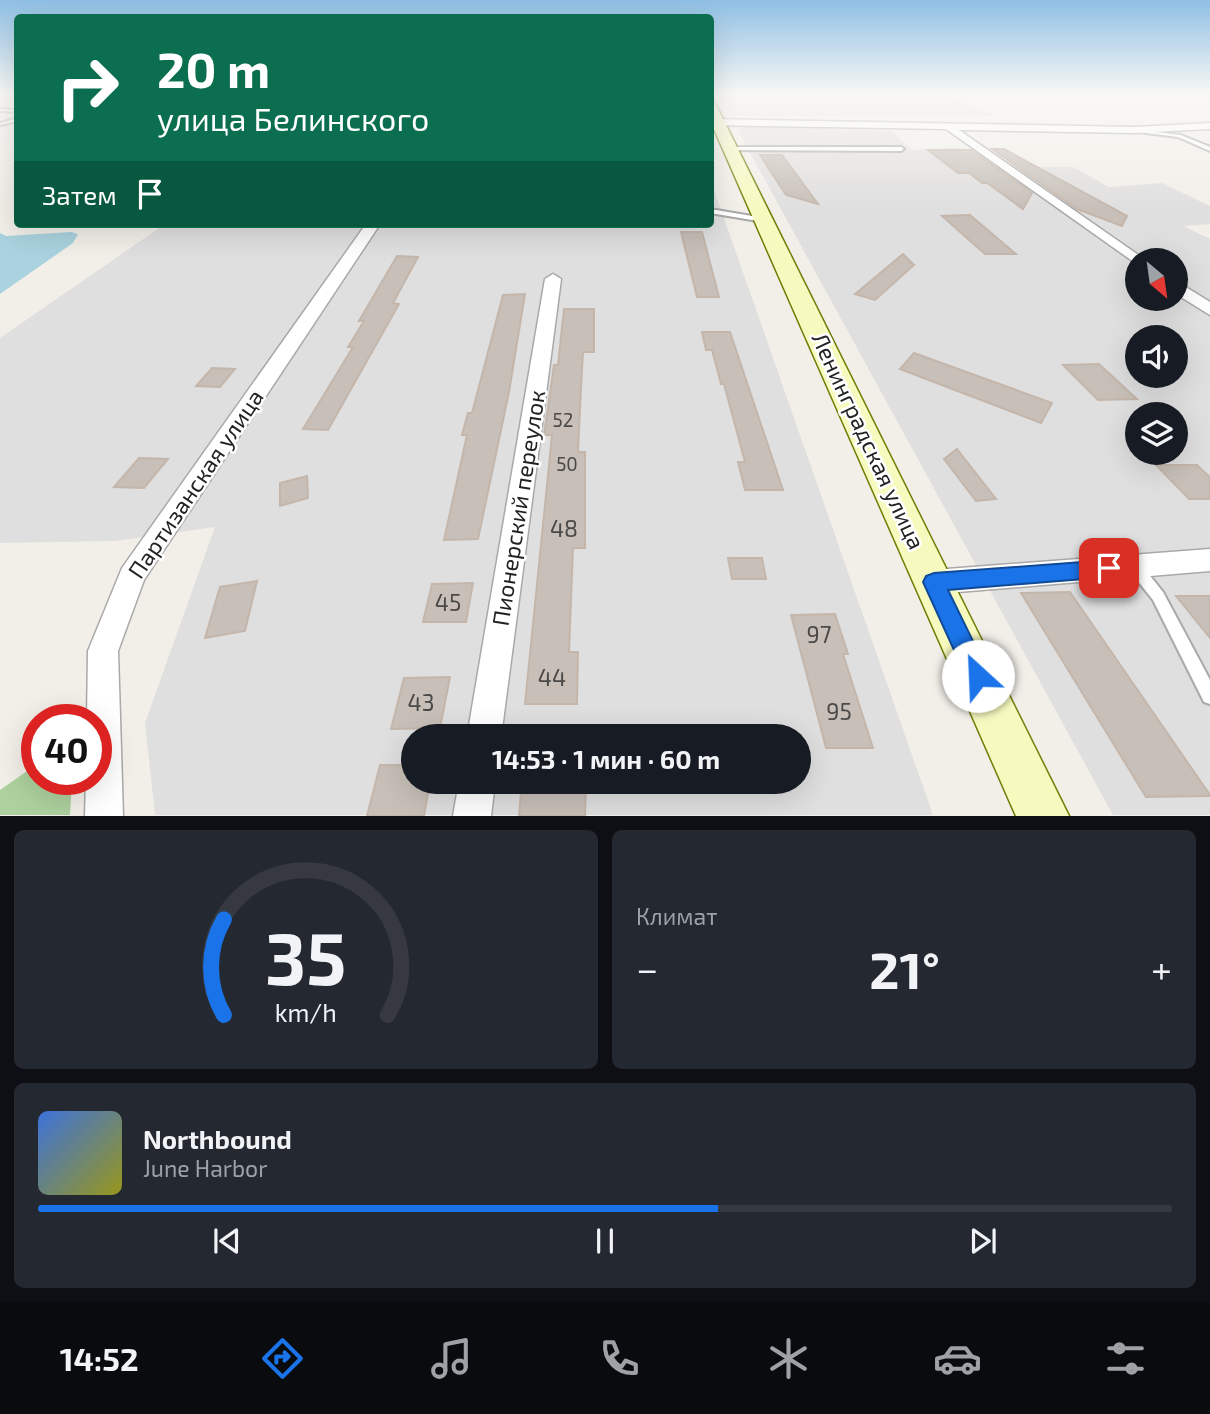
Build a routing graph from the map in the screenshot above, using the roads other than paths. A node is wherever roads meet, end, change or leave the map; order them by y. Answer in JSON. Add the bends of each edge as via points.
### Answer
{"nodes":[{"id":1,"x":722,"y":133,"type":"edge"},
{"id":2,"x":780,"y":133,"type":"edge"},
{"id":3,"x":958,"y":133,"type":"edge"},
{"id":4,"x":1157,"y":133,"type":"edge"},
{"id":5,"x":901,"y":149,"type":"dead end"},
{"id":6,"x":1210,"y":149,"type":"edge"},
{"id":7,"x":714,"y":212,"type":"edge"},
{"id":8,"x":764,"y":220,"type":"junction"},
{"id":9,"x":370,"y":228,"type":"edge"},
{"id":10,"x":1125,"y":250,"type":"edge"},
{"id":11,"x":553,"y":279,"type":"dead end"},
{"id":12,"x":1188,"y":294,"type":"edge"},
{"id":13,"x":1210,"y":310,"type":"edge"},
{"id":14,"x":1210,"y":560,"type":"edge"},
{"id":15,"x":1134,"y":566,"type":"junction"},
{"id":16,"x":934,"y":582,"type":"junction"},
{"id":17,"x":1210,"y":696,"type":"edge"},
{"id":18,"x":486,"y":724,"type":"edge"},
{"id":19,"x":475,"y":794,"type":"edge"},
{"id":20,"x":104,"y":816,"type":"edge"},
{"id":21,"x":472,"y":816,"type":"edge"},
{"id":22,"x":1043,"y":816,"type":"edge"}],
"edges":[{"from":1,"to":8,"type":"street","name":"Ленинградская улица"},
{"from":2,"to":5,"type":"lane"},
{"from":3,"to":10,"type":"street"},
{"from":4,"to":6,"type":"lane","via":[[1179,136]]},
{"from":7,"to":8,"type":"lane"},
{"from":8,"to":16,"type":"street","name":"Ленинградская улица"},
{"from":9,"to":20,"type":"street","name":"Партизанская улица","via":[[132,576],[103,651]]},
{"from":11,"to":18,"type":"street","name":"Пионерский переулок"},
{"from":12,"to":13,"type":"street"},
{"from":14,"to":15,"type":"street"},
{"from":15,"to":16,"type":"street"},
{"from":15,"to":17,"type":"lane","via":[[1158,596]]},
{"from":16,"to":22,"type":"street","name":"Ленинградская улица"},
{"from":19,"to":21,"type":"street"}]}
